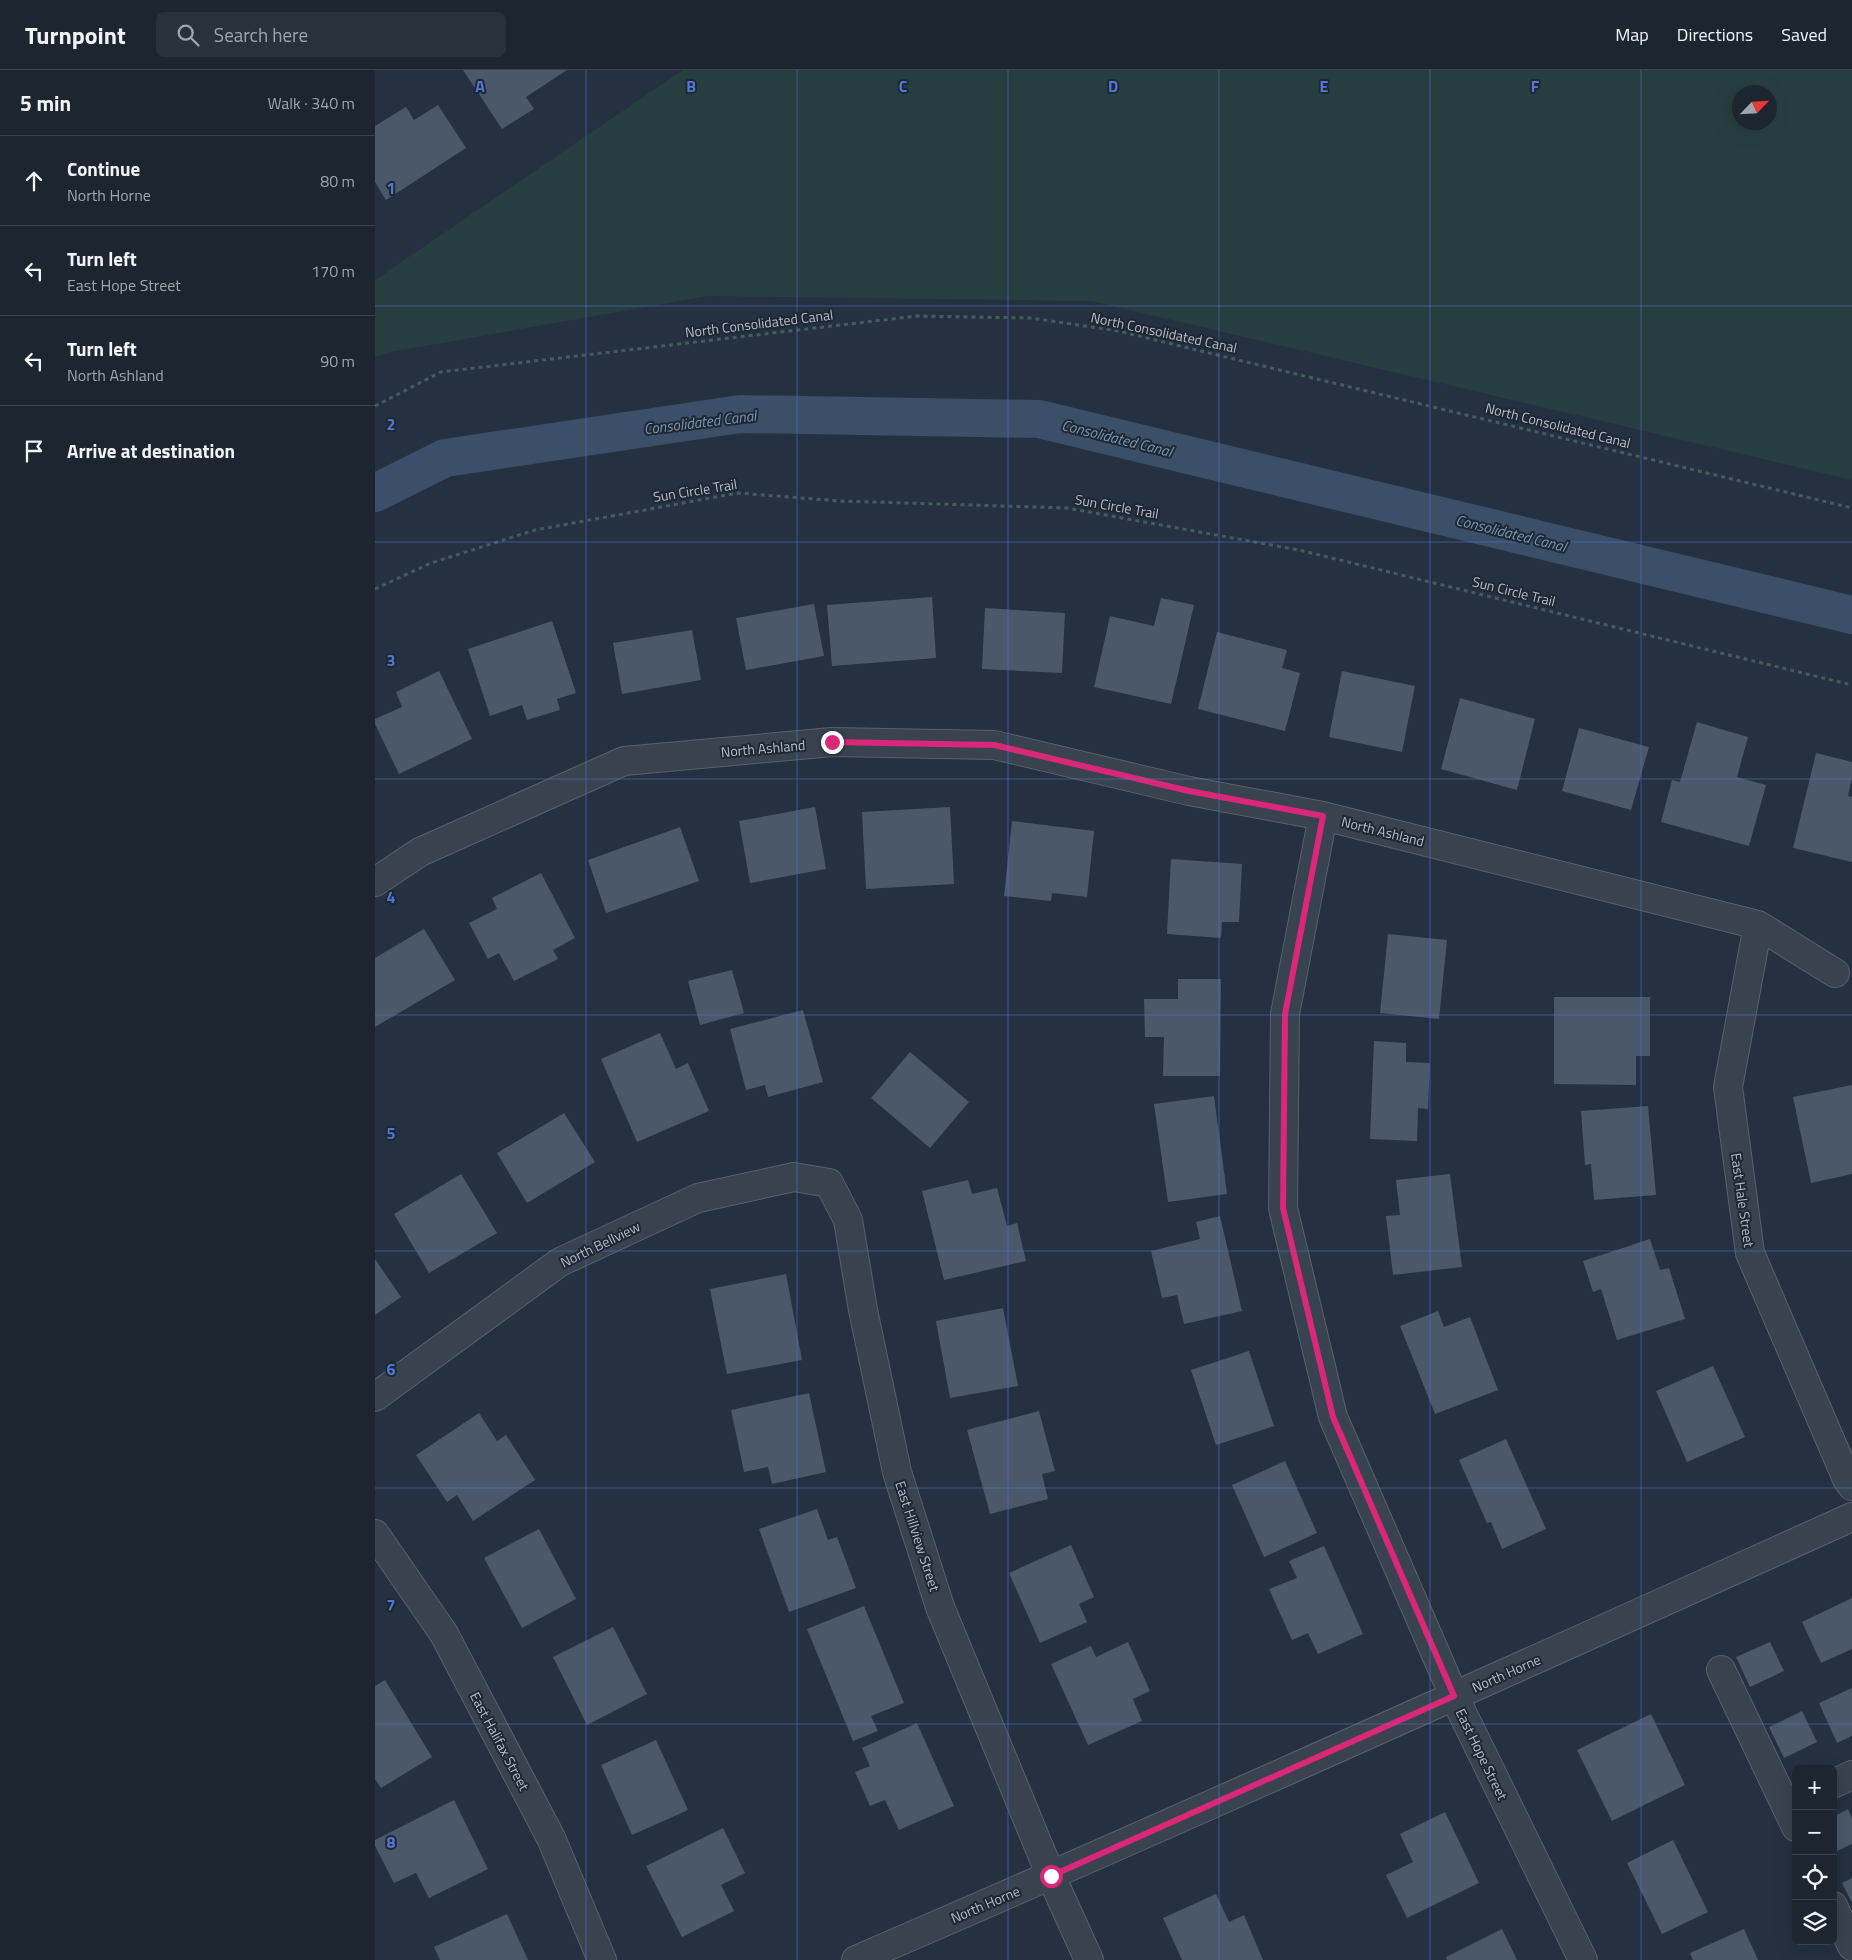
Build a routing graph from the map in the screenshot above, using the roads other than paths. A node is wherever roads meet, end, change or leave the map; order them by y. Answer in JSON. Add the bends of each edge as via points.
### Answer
{"nodes":[{"id":1,"x":1323,"y":816,"type":"junction"},
{"id":2,"x":375,"y":882,"type":"edge"},
{"id":3,"x":1758,"y":925,"type":"junction"},
{"id":4,"x":1835,"y":973,"type":"dead end"},
{"id":5,"x":829,"y":1184,"type":"joint"},
{"id":6,"x":375,"y":1397,"type":"edge"},
{"id":7,"x":1852,"y":1486,"type":"edge"},
{"id":8,"x":1852,"y":1517,"type":"edge"},
{"id":9,"x":375,"y":1534,"type":"edge"},
{"id":10,"x":1721,"y":1670,"type":"dead end"},
{"id":11,"x":1454,"y":1696,"type":"junction"},
{"id":12,"x":1852,"y":1775,"type":"edge"},
{"id":13,"x":1837,"y":1782,"type":"edge"},
{"id":14,"x":1792,"y":1812,"type":"edge"},
{"id":15,"x":1051,"y":1876,"type":"junction"},
{"id":16,"x":1837,"y":1914,"type":"edge"},
{"id":17,"x":1852,"y":1946,"type":"edge"},
{"id":18,"x":602,"y":1960,"type":"edge"},
{"id":19,"x":857,"y":1960,"type":"edge"},
{"id":20,"x":1089,"y":1960,"type":"edge"},
{"id":21,"x":1583,"y":1960,"type":"edge"}],
"edges":[{"from":1,"to":2,"type":"street","name":"North Ashland","via":[[1189,791],[994,745],[832,742],[624,761],[420,852]]},
{"from":1,"to":3,"type":"street","name":"North Ashland"},
{"from":1,"to":11,"type":"street","name":"East Hope Street","via":[[1285,1014],[1283,1208],[1333,1417]]},
{"from":3,"to":4,"type":"street","name":"North Ashland"},
{"from":3,"to":7,"type":"street","name":"East Hale Street","via":[[1728,1087],[1750,1253]]},
{"from":5,"to":6,"type":"street","name":"North Bellview","via":[[794,1177],[698,1198],[577,1254],[560,1262]]},
{"from":5,"to":15,"type":"street","name":"East Hillview Street","via":[[849,1220],[863,1310],[897,1472],[940,1608]]},
{"from":8,"to":11,"type":"street","name":"North Horne"},
{"from":9,"to":18,"type":"street","name":"East Halifax Street","via":[[444,1634],[551,1838]]},
{"from":10,"to":14,"type":"street"},
{"from":11,"to":15,"type":"street","name":"North Horne"},
{"from":11,"to":21,"type":"street","name":"East Hope Street"},
{"from":12,"to":13,"type":"street"},
{"from":15,"to":19,"type":"street","name":"North Horne"},
{"from":15,"to":20,"type":"street","name":"East Hillview Street"},
{"from":16,"to":17,"type":"street"}]}
